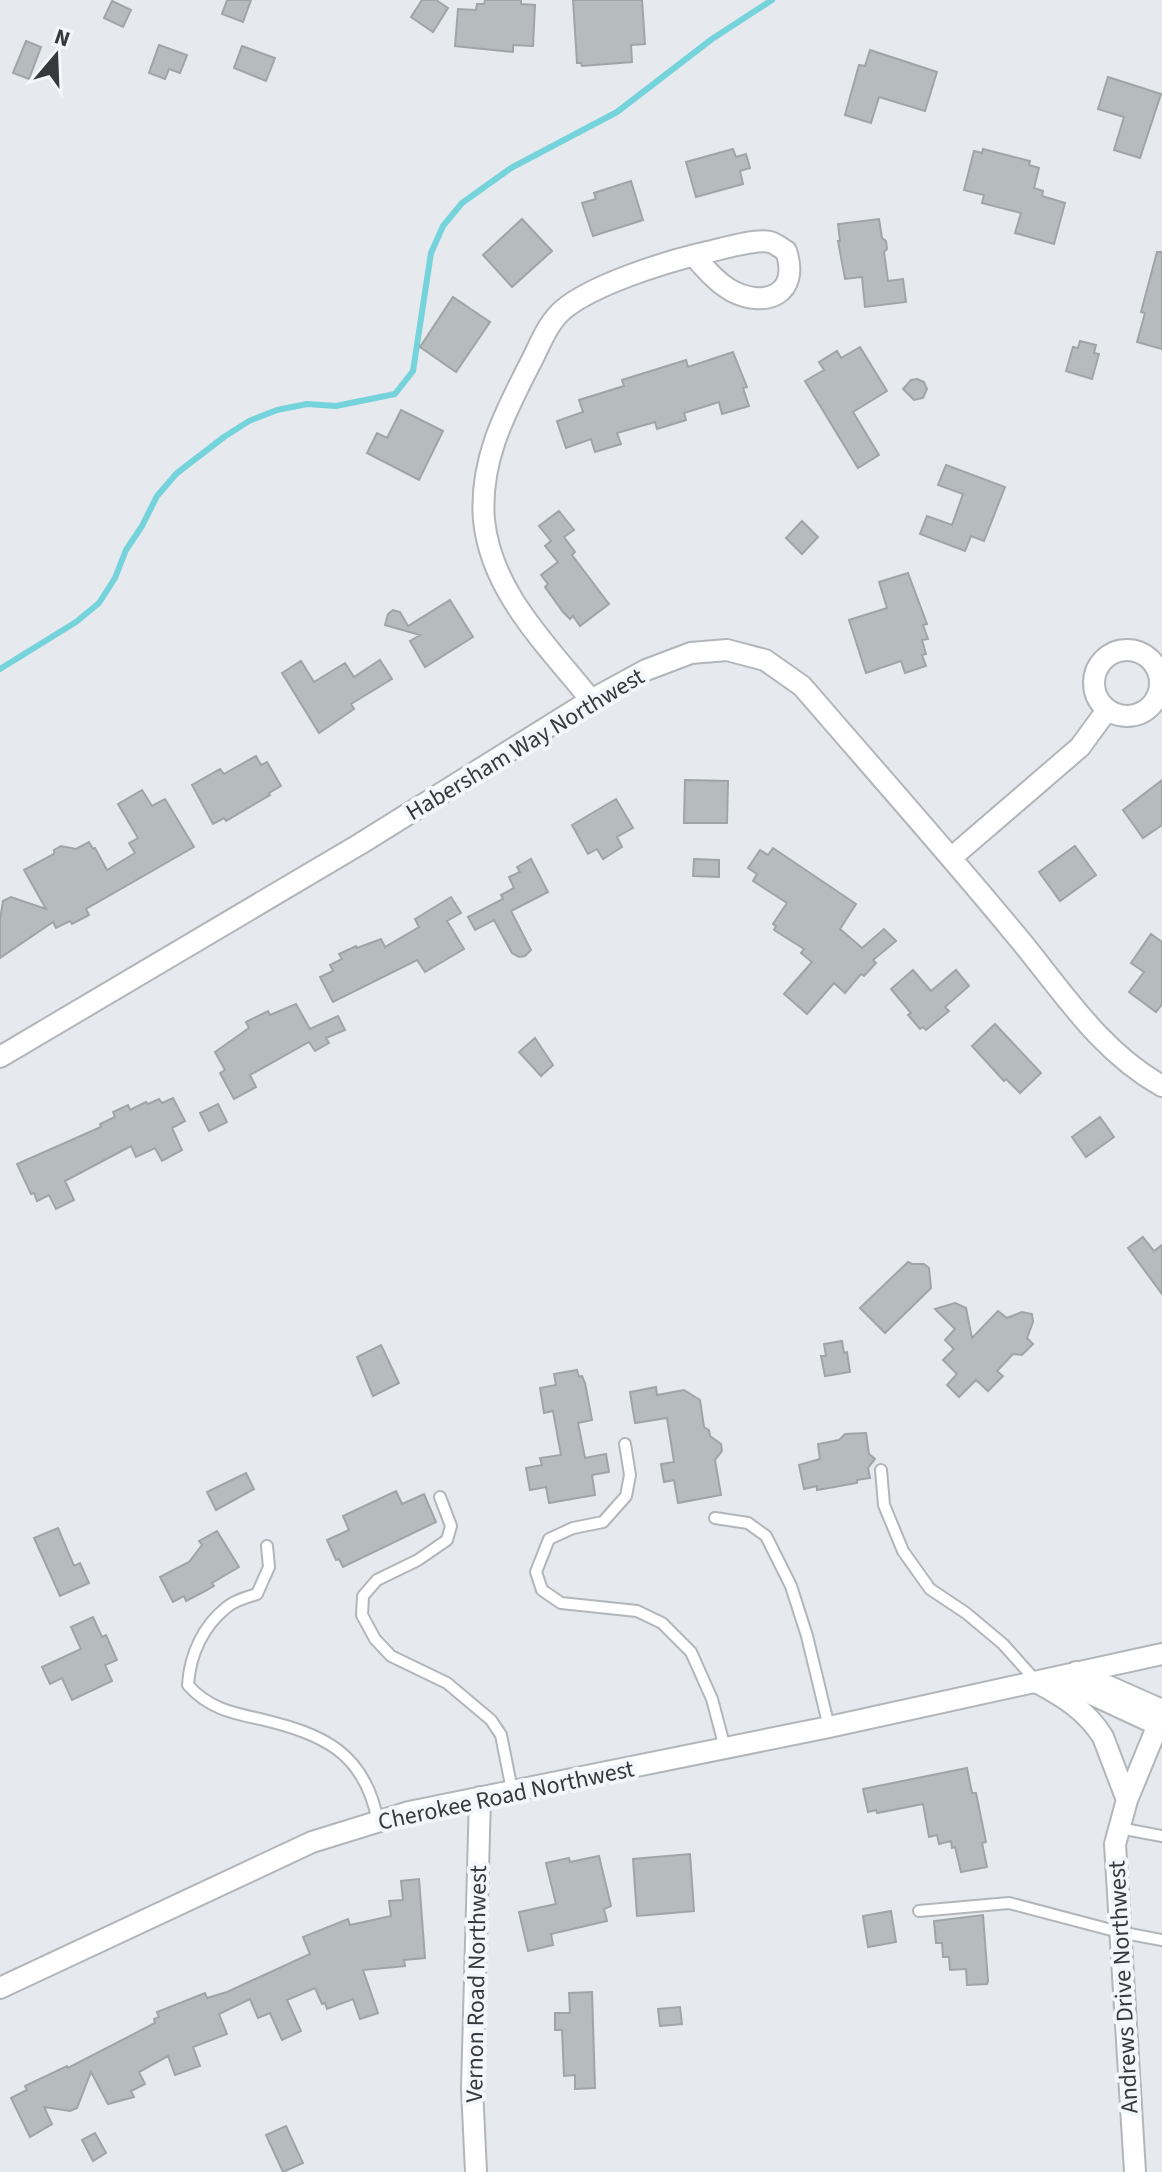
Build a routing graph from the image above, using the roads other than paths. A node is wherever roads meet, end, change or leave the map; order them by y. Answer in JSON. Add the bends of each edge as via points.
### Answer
{"nodes":[{"id":1,"x":694,"y":256,"type":"dead end"},
{"id":2,"x":591,"y":700,"type":"junction"},
{"id":3,"x":1107,"y":710,"type":"dead end"},
{"id":4,"x":951,"y":858,"type":"junction"},
{"id":5,"x":0,"y":1057,"type":"edge"},
{"id":6,"x":1162,"y":1086,"type":"edge"},
{"id":7,"x":625,"y":1444,"type":"dead end"},
{"id":8,"x":881,"y":1470,"type":"dead end"},
{"id":9,"x":440,"y":1497,"type":"dead end"},
{"id":10,"x":715,"y":1518,"type":"dead end"},
{"id":11,"x":267,"y":1546,"type":"dead end"},
{"id":12,"x":1162,"y":1654,"type":"edge"},
{"id":13,"x":1057,"y":1678,"type":"junction"},
{"id":14,"x":1161,"y":1717,"type":"edge"},
{"id":15,"x":829,"y":1727,"type":"junction"},
{"id":16,"x":725,"y":1748,"type":"junction"},
{"id":17,"x":512,"y":1790,"type":"junction"},
{"id":18,"x":480,"y":1797,"type":"junction"},
{"id":19,"x":1127,"y":1800,"type":"junction"},
{"id":20,"x":378,"y":1822,"type":"junction"},
{"id":21,"x":1119,"y":1828,"type":"junction"},
{"id":22,"x":1162,"y":1836,"type":"edge"},
{"id":23,"x":919,"y":1911,"type":"dead end"},
{"id":24,"x":1119,"y":1932,"type":"junction"},
{"id":25,"x":1162,"y":1940,"type":"edge"},
{"id":26,"x":0,"y":1988,"type":"edge"},
{"id":27,"x":476,"y":2172,"type":"edge"},
{"id":28,"x":1135,"y":2172,"type":"edge"}],
"edges":[{"from":1,"to":2,"type":"street","via":[[589,293],[561,311],[503,418],[487,464],[484,522],[500,577],[521,613]]},
{"from":2,"to":4,"type":"street","name":"Habersham Way Northwest","via":[[691,653],[727,650],[765,660],[802,686]]},
{"from":2,"to":5,"type":"street","name":"Habersham Way Northwest"},
{"from":3,"to":4,"type":"street","via":[[1080,747]]},
{"from":4,"to":6,"type":"street","name":"Habersham Way Northwest","via":[[1079,1015],[1108,1046]]},
{"from":7,"to":16,"type":"lane","via":[[630,1475],[626,1496],[603,1522],[549,1539],[536,1572],[542,1590],[561,1603],[637,1611],[662,1623],[691,1652],[712,1699]]},
{"from":8,"to":13,"type":"lane","via":[[884,1505],[903,1551],[930,1589]]},
{"from":9,"to":17,"type":"lane","via":[[451,1526],[447,1540],[377,1580],[363,1596],[362,1615],[391,1656],[447,1683],[491,1720],[501,1735]]},
{"from":10,"to":15,"type":"lane","via":[[748,1523],[766,1536],[791,1586]]},
{"from":11,"to":20,"type":"lane","via":[[269,1567],[257,1594],[229,1605],[200,1636],[188,1685],[221,1710],[288,1726],[343,1751],[367,1787]]},
{"from":12,"to":13,"type":"street","name":"Cherokee Road Northwest"},
{"from":13,"to":14,"type":"street"},
{"from":13,"to":15,"type":"street","name":"Cherokee Road Northwest"},
{"from":13,"to":19,"type":"street","via":[[1097,1727]]},
{"from":14,"to":19,"type":"street","name":"Andrews Drive Northwest"},
{"from":15,"to":16,"type":"street","name":"Cherokee Road Northwest"},
{"from":16,"to":17,"type":"street","name":"Cherokee Road Northwest"},
{"from":17,"to":18,"type":"street","name":"Cherokee Road Northwest"},
{"from":18,"to":20,"type":"street","name":"Cherokee Road Northwest"},
{"from":18,"to":27,"type":"street","name":"Vernon Road Northwest","via":[[472,2088]]},
{"from":19,"to":21,"type":"street","name":"Andrews Drive Northwest"},
{"from":20,"to":26,"type":"street","name":"Cherokee Road Northwest","via":[[312,1842]]},
{"from":21,"to":22,"type":"lane"},
{"from":21,"to":24,"type":"street","name":"Andrews Drive Northwest"},
{"from":23,"to":24,"type":"lane","via":[[1009,1903]]},
{"from":24,"to":25,"type":"lane"},
{"from":24,"to":28,"type":"street","name":"Andrews Drive Northwest"}]}
